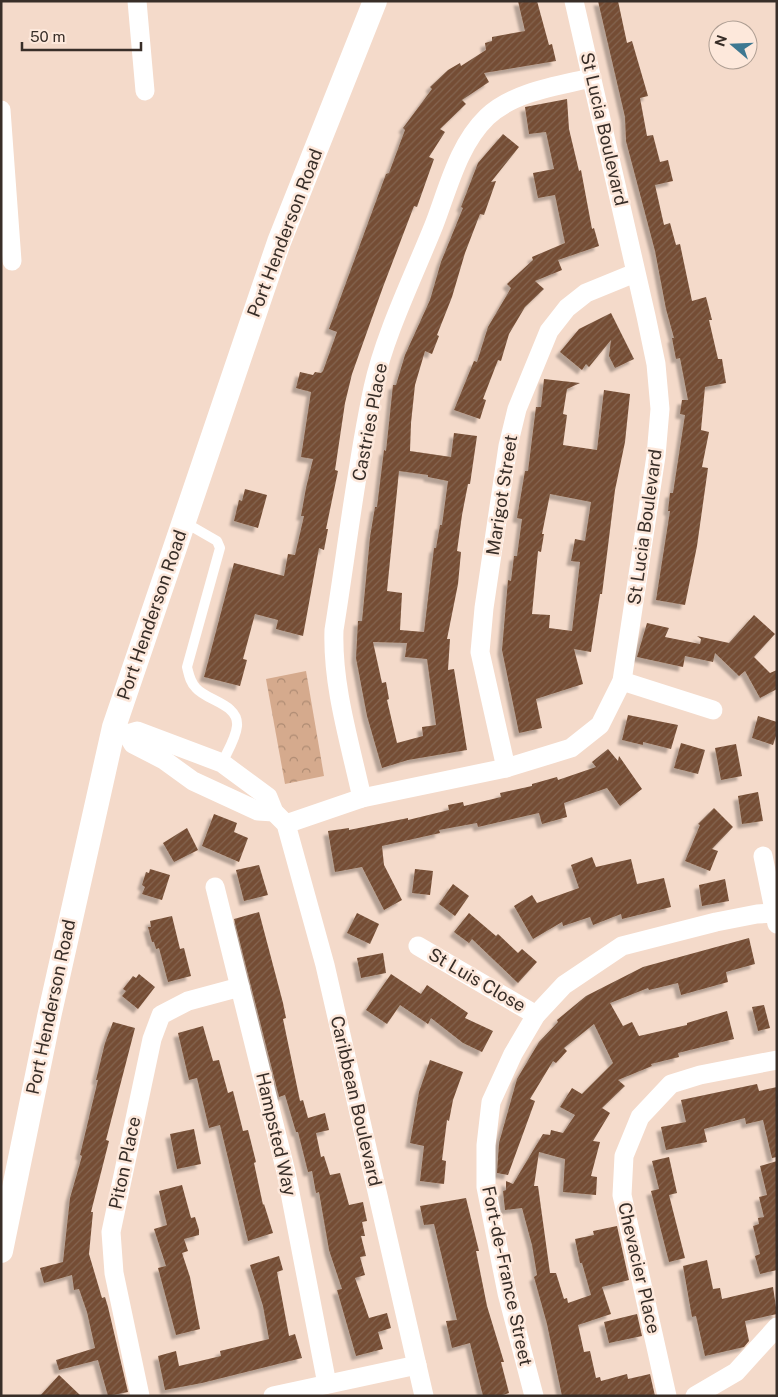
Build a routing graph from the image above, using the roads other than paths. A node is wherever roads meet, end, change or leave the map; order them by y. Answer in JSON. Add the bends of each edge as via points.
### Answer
{"nodes":[{"id":1,"x":137,"y":1,"type":"edge"},
{"id":2,"x":375,"y":1,"type":"edge"},
{"id":3,"x":574,"y":1,"type":"edge"},
{"id":4,"x":591,"y":78,"type":"junction"},
{"id":5,"x":145,"y":91,"type":"dead end"},
{"id":6,"x":1,"y":110,"type":"edge"},
{"id":7,"x":12,"y":261,"type":"dead end"},
{"id":8,"x":635,"y":273,"type":"junction"},
{"id":9,"x":184,"y":522,"type":"junction"},
{"id":10,"x":622,"y":681,"type":"junction"},
{"id":11,"x":713,"y":710,"type":"dead end"},
{"id":12,"x":121,"y":731,"type":"junction"},
{"id":13,"x":222,"y":763,"type":"junction"},
{"id":14,"x":506,"y":768,"type":"junction"},
{"id":15,"x":362,"y":798,"type":"junction"},
{"id":16,"x":280,"y":818,"type":"junction"},
{"id":17,"x":763,"y":856,"type":"dead end"},
{"id":18,"x":215,"y":887,"type":"dead end"},
{"id":19,"x":776,"y":919,"type":"edge"},
{"id":20,"x":418,"y":946,"type":"dead end"},
{"id":21,"x":240,"y":988,"type":"junction"},
{"id":22,"x":536,"y":1015,"type":"junction"},
{"id":23,"x":777,"y":1060,"type":"edge"},
{"id":24,"x":1,"y":1251,"type":"edge"},
{"id":25,"x":777,"y":1327,"type":"edge"},
{"id":26,"x":417,"y":1365,"type":"junction"},
{"id":27,"x":327,"y":1384,"type":"junction"},
{"id":28,"x":140,"y":1396,"type":"edge"},
{"id":29,"x":274,"y":1396,"type":"edge"},
{"id":30,"x":424,"y":1396,"type":"edge"},
{"id":31,"x":534,"y":1396,"type":"edge"},
{"id":32,"x":667,"y":1396,"type":"edge"},
{"id":33,"x":694,"y":1396,"type":"edge"}],
"edges":[{"from":1,"to":5,"type":"street"},
{"from":2,"to":9,"type":"street","name":"Port Henderson Road","via":[[279,242]]},
{"from":3,"to":4,"type":"street","name":"St Lucia Boulevard"},
{"from":4,"to":8,"type":"street","name":"St Lucia Boulevard"},
{"from":4,"to":15,"type":"street","name":"Castries Place","via":[[531,93],[508,104],[487,116],[470,137],[455,167],[373,386],[334,630],[338,685]]},
{"from":6,"to":7,"type":"street"},
{"from":8,"to":10,"type":"street","name":"St Lucia Boulevard","via":[[656,364],[660,409],[656,456]]},
{"from":8,"to":14,"type":"street","name":"Marigot Street","via":[[586,293],[567,308],[549,331],[517,409],[508,446],[480,652]]},
{"from":9,"to":12,"type":"street","name":"Port Henderson Road"},
{"from":9,"to":13,"type":"lane","via":[[217,541],[220,548],[188,667],[189,678],[196,689],[230,710],[236,719],[237,727]]},
{"from":10,"to":11,"type":"street"},
{"from":10,"to":14,"type":"street","name":"St Lucia Boulevard","via":[[600,725],[571,748]]},
{"from":12,"to":13,"type":"street","name":"Caribbean Boulevard","via":[[137,731]]},
{"from":12,"to":16,"type":"street","via":[[133,744],[164,760],[193,781]]},
{"from":12,"to":24,"type":"street","name":"Port Henderson Road","via":[[51,1008]]},
{"from":13,"to":16,"type":"street","name":"Caribbean Boulevard","via":[[268,798]]},
{"from":14,"to":15,"type":"street","name":"St Lucia Boulevard"},
{"from":15,"to":16,"type":"street","name":"St Lucia Boulevard"},
{"from":16,"to":26,"type":"street","name":"Caribbean Boulevard","via":[[325,965]]},
{"from":17,"to":19,"type":"street"},
{"from":18,"to":21,"type":"street","name":"Hampsted Way"},
{"from":19,"to":22,"type":"street","name":"Fort-de-France Street","via":[[757,914],[622,946],[564,985]]},
{"from":20,"to":22,"type":"street","name":"St Luis Close"},
{"from":21,"to":27,"type":"street","name":"Hampsted Way","via":[[286,1172]]},
{"from":21,"to":28,"type":"street","name":"Piton Place","via":[[188,1001],[161,1015],[152,1039],[111,1232],[114,1273]]},
{"from":22,"to":31,"type":"street","name":"Fort-de-France Street","via":[[513,1054],[492,1102],[486,1145],[486,1187],[494,1229]]},
{"from":23,"to":32,"type":"street","name":"Chevacier Place","via":[[671,1084],[640,1117],[624,1156],[622,1195]]},
{"from":25,"to":33,"type":"street","via":[[736,1372]]},
{"from":26,"to":27,"type":"street"},
{"from":26,"to":30,"type":"street","name":"Caribbean Boulevard"},
{"from":27,"to":29,"type":"street"}]}
